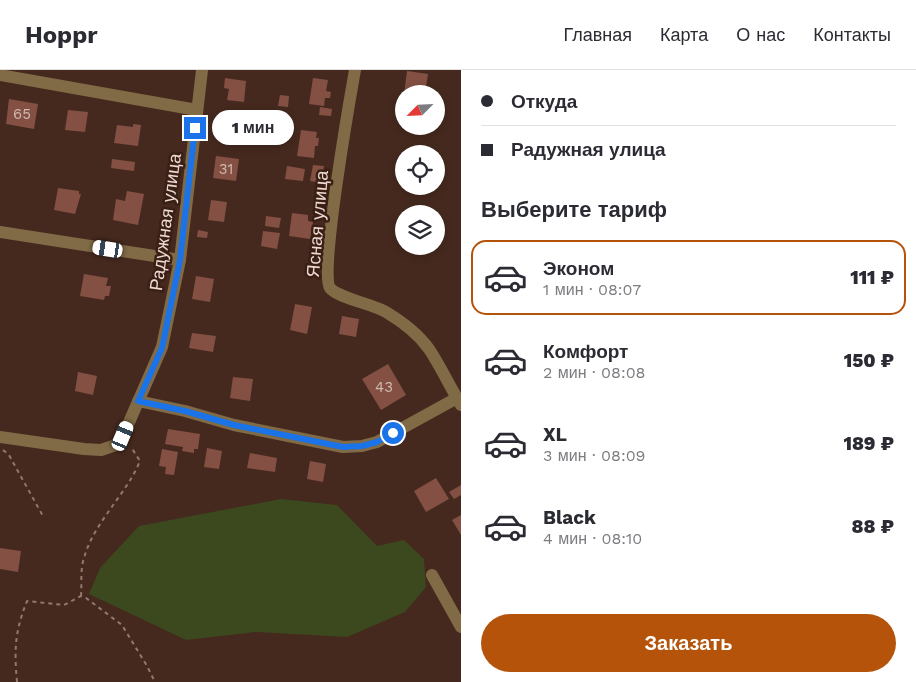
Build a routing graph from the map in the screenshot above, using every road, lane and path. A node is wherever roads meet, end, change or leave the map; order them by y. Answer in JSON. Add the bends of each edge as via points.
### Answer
{"nodes":[{"id":1,"x":202,"y":70,"type":"edge"},
{"id":2,"x":355,"y":70,"type":"edge"},
{"id":3,"x":0,"y":75,"type":"edge"},
{"id":4,"x":197,"y":110,"type":"junction"},
{"id":5,"x":0,"y":232,"type":"edge"},
{"id":6,"x":180,"y":260,"type":"junction"},
{"id":7,"x":138,"y":401,"type":"junction"},
{"id":8,"x":459,"y":402,"type":"edge"},
{"id":9,"x":0,"y":437,"type":"edge"},
{"id":10,"x":119,"y":444,"type":"junction"},
{"id":11,"x":0,"y":448,"type":"edge"},
{"id":12,"x":44,"y":518,"type":"dead end"},
{"id":13,"x":432,"y":575,"type":"dead end"},
{"id":14,"x":81,"y":596,"type":"junction"},
{"id":15,"x":461,"y":627,"type":"edge"},
{"id":16,"x":17,"y":682,"type":"edge"},
{"id":17,"x":155,"y":682,"type":"edge"}],
"edges":[{"from":1,"to":4,"type":"street","name":"Радужная улица"},
{"from":2,"to":8,"type":"street","name":"Ясная улица","via":[[328,260],[330,288],[386,312],[414,333],[428,348]]},
{"from":3,"to":4,"type":"street"},
{"from":4,"to":6,"type":"street","name":"Радужная улица"},
{"from":5,"to":6,"type":"street"},
{"from":6,"to":7,"type":"street","name":"Радужная улица","via":[[162,348]]},
{"from":7,"to":8,"type":"street","via":[[343,447],[377,442]]},
{"from":7,"to":10,"type":"street","name":"Радужная улица"},
{"from":9,"to":10,"type":"street","via":[[84,449],[101,450]]},
{"from":10,"to":14,"type":"path","via":[[131,447],[140,461],[93,538],[84,559]]},
{"from":11,"to":12,"type":"path","via":[[9,455]]},
{"from":13,"to":15,"type":"street"},
{"from":14,"to":16,"type":"path","via":[[64,605],[28,600],[18,625],[14,655]]},
{"from":14,"to":17,"type":"path","via":[[122,625]]}]}
